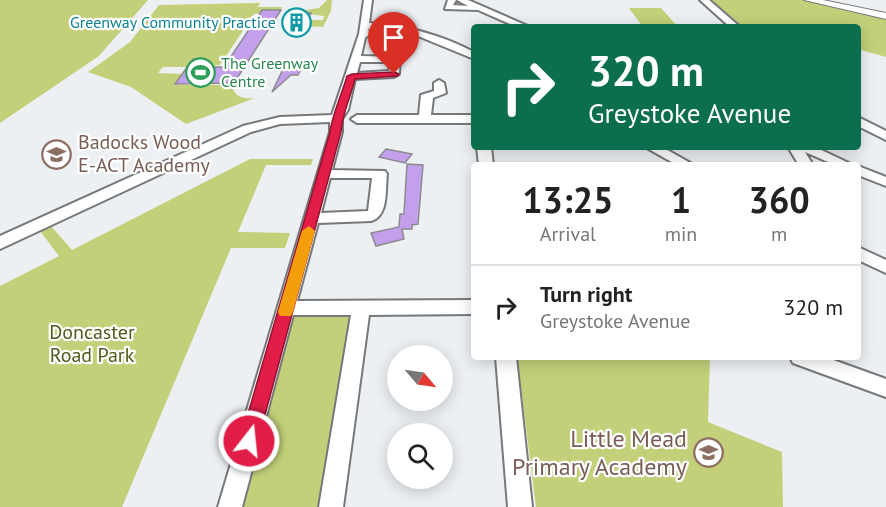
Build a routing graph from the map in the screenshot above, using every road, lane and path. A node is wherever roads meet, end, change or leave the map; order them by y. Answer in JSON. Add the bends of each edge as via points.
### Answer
{"nodes":[{"id":1,"x":368,"y":0,"type":"edge"},
{"id":2,"x":452,"y":0,"type":"edge"},
{"id":3,"x":461,"y":0,"type":"edge"},
{"id":4,"x":704,"y":0,"type":"edge"},
{"id":5,"x":809,"y":0,"type":"edge"},
{"id":6,"x":823,"y":0,"type":"edge"},
{"id":7,"x":482,"y":9,"type":"junction"},
{"id":8,"x":886,"y":14,"type":"edge"},
{"id":9,"x":499,"y":16,"type":"junction"},
{"id":10,"x":498,"y":24,"type":"edge"},
{"id":11,"x":518,"y":24,"type":"edge"},
{"id":12,"x":732,"y":24,"type":"edge"},
{"id":13,"x":363,"y":32,"type":"junction"},
{"id":14,"x":471,"y":55,"type":"edge"},
{"id":15,"x":357,"y":59,"type":"junction"},
{"id":16,"x":352,"y":76,"type":"junction"},
{"id":17,"x":440,"y":83,"type":"dead end"},
{"id":18,"x":336,"y":119,"type":"junction"},
{"id":19,"x":357,"y":119,"type":"dead end"},
{"id":20,"x":471,"y":119,"type":"edge"},
{"id":21,"x":425,"y":120,"type":"junction"},
{"id":22,"x":861,"y":123,"type":"edge"},
{"id":23,"x":886,"y":136,"type":"edge"},
{"id":24,"x":658,"y":150,"type":"edge"},
{"id":25,"x":811,"y":150,"type":"edge"},
{"id":26,"x":681,"y":162,"type":"edge"},
{"id":27,"x":839,"y":162,"type":"edge"},
{"id":28,"x":862,"y":173,"type":"edge"},
{"id":29,"x":324,"y":174,"type":"junction"},
{"id":30,"x":886,"y":182,"type":"edge"},
{"id":31,"x":312,"y":218,"type":"junction"},
{"id":32,"x":0,"y":243,"type":"edge"},
{"id":33,"x":861,"y":254,"type":"edge"},
{"id":34,"x":886,"y":267,"type":"edge"},
{"id":35,"x":471,"y":307,"type":"edge"},
{"id":36,"x":287,"y":308,"type":"junction"},
{"id":37,"x":361,"y":308,"type":"junction"},
{"id":38,"x":506,"y":360,"type":"edge"},
{"id":39,"x":814,"y":360,"type":"edge"},
{"id":40,"x":886,"y":388,"type":"edge"},
{"id":41,"x":230,"y":507,"type":"edge"},
{"id":42,"x":332,"y":507,"type":"edge"},
{"id":43,"x":520,"y":507,"type":"edge"}],
"edges":[{"from":1,"to":13,"type":"street"},
{"from":2,"to":7,"type":"street","via":[[448,7],[452,9]]},
{"from":3,"to":7,"type":"street"},
{"from":4,"to":12,"type":"street"},
{"from":5,"to":8,"type":"main road"},
{"from":6,"to":8,"type":"main road"},
{"from":7,"to":9,"type":"street"},
{"from":9,"to":10,"type":"street"},
{"from":9,"to":11,"type":"street"},
{"from":13,"to":14,"type":"street","via":[[398,28],[428,34]]},
{"from":13,"to":15,"type":"street"},
{"from":15,"to":16,"type":"street"},
{"from":15,"to":16,"type":"street","via":[[396,59],[394,74]]},
{"from":16,"to":18,"type":"street"},
{"from":17,"to":21,"type":"street","via":[[440,93],[427,95]]},
{"from":18,"to":29,"type":"street"},
{"from":18,"to":32,"type":"street","via":[[276,120],[247,129]]},
{"from":19,"to":21,"type":"street"},
{"from":20,"to":21,"type":"street"},
{"from":22,"to":23,"type":"street"},
{"from":24,"to":26,"type":"street"},
{"from":25,"to":27,"type":"street"},
{"from":28,"to":30,"type":"street"},
{"from":29,"to":31,"type":"street"},
{"from":29,"to":31,"type":"street","via":[[380,174],[375,213]]},
{"from":31,"to":36,"type":"street"},
{"from":33,"to":34,"type":"street"},
{"from":35,"to":37,"type":"street"},
{"from":36,"to":37,"type":"street"},
{"from":36,"to":41,"type":"street"},
{"from":37,"to":42,"type":"street"},
{"from":38,"to":43,"type":"street"},
{"from":39,"to":40,"type":"street"}]}
